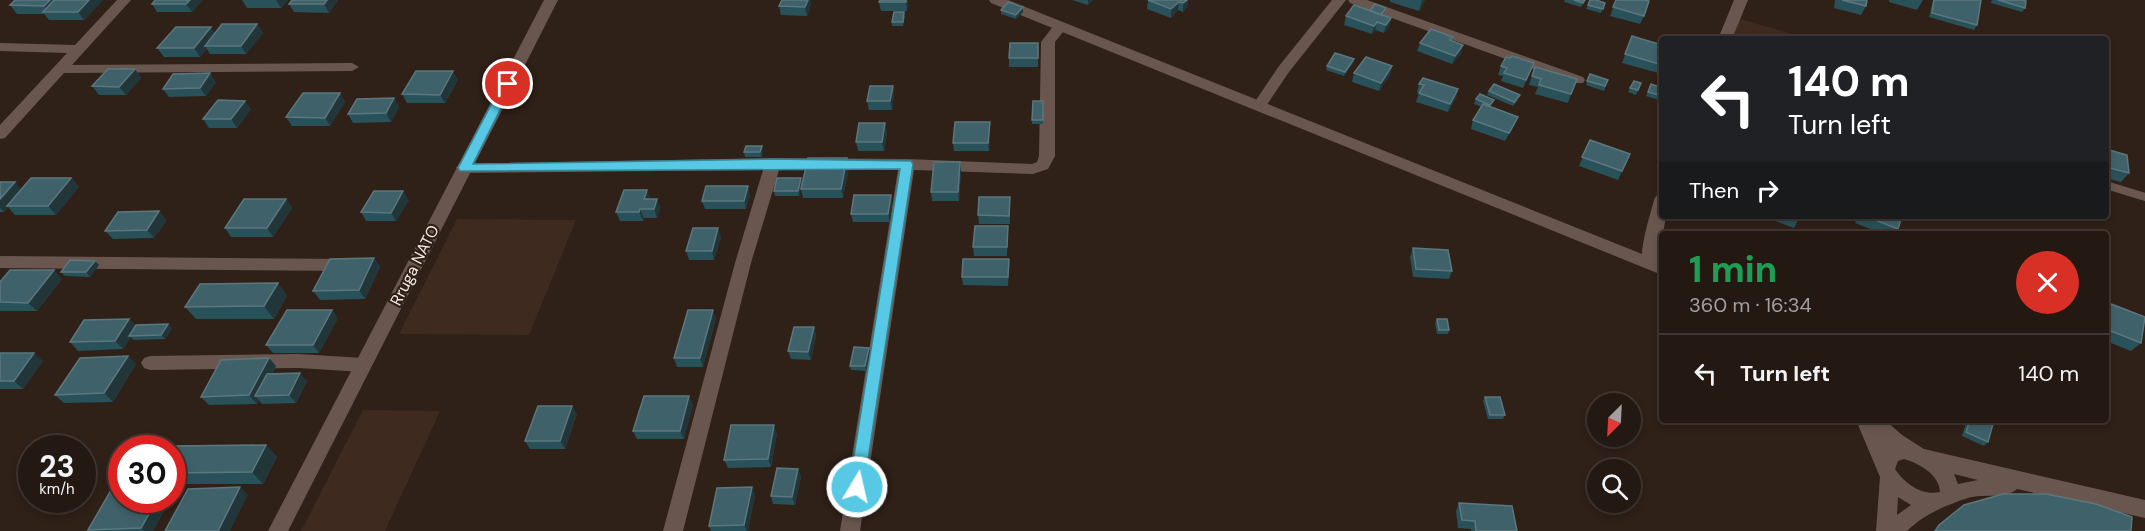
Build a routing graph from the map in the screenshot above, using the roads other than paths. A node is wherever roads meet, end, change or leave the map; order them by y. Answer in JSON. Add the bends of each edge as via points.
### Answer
{"nodes":[{"id":1,"x":124,"y":0,"type":"edge"},
{"id":2,"x":551,"y":0,"type":"edge"},
{"id":3,"x":996,"y":0,"type":"edge"},
{"id":4,"x":1339,"y":0,"type":"edge"},
{"id":5,"x":1355,"y":0,"type":"edge"},
{"id":6,"x":1741,"y":0,"type":"edge"},
{"id":7,"x":1060,"y":27,"type":"junction"},
{"id":8,"x":1726,"y":36,"type":"edge"},
{"id":9,"x":0,"y":48,"type":"edge"},
{"id":10,"x":80,"y":49,"type":"junction"},
{"id":11,"x":352,"y":67,"type":"dead end"},
{"id":12,"x":62,"y":69,"type":"junction"},
{"id":13,"x":1578,"y":80,"type":"edge"},
{"id":14,"x":1259,"y":106,"type":"junction"},
{"id":15,"x":0,"y":134,"type":"edge"},
{"id":16,"x":772,"y":163,"type":"junction"},
{"id":17,"x":907,"y":164,"type":"junction"},
{"id":18,"x":464,"y":168,"type":"junction"},
{"id":19,"x":2109,"y":186,"type":"edge"},
{"id":20,"x":2145,"y":197,"type":"edge"},
{"id":21,"x":1659,"y":212,"type":"edge"},
{"id":22,"x":0,"y":262,"type":"edge"},
{"id":23,"x":370,"y":265,"type":"edge"},
{"id":24,"x":1656,"y":266,"type":"edge"},
{"id":25,"x":150,"y":363,"type":"dead end"},
{"id":26,"x":363,"y":365,"type":"junction"},
{"id":27,"x":1866,"y":423,"type":"edge"},
{"id":28,"x":1876,"y":423,"type":"edge"},
{"id":29,"x":1920,"y":455,"type":"junction"},
{"id":30,"x":1888,"y":471,"type":"junction"},
{"id":31,"x":2043,"y":487,"type":"junction"},
{"id":32,"x":1939,"y":501,"type":"junction"},
{"id":33,"x":2145,"y":509,"type":"edge"},
{"id":34,"x":278,"y":531,"type":"edge"},
{"id":35,"x":673,"y":531,"type":"edge"},
{"id":36,"x":850,"y":531,"type":"edge"},
{"id":37,"x":1886,"y":531,"type":"edge"},
{"id":38,"x":1893,"y":531,"type":"edge"}],
"edges":[{"from":1,"to":10,"type":"street"},
{"from":2,"to":18,"type":"street","name":"Rruga NATO"},
{"from":3,"to":7,"type":"street"},
{"from":4,"to":14,"type":"street"},
{"from":5,"to":13,"type":"street"},
{"from":6,"to":8,"type":"street"},
{"from":7,"to":14,"type":"street"},
{"from":7,"to":17,"type":"street","via":[[1048,42],[1047,156],[1043,165],[1033,169]]},
{"from":9,"to":10,"type":"street"},
{"from":10,"to":12,"type":"street"},
{"from":11,"to":12,"type":"street"},
{"from":12,"to":15,"type":"street"},
{"from":14,"to":24,"type":"street"},
{"from":16,"to":17,"type":"street"},
{"from":16,"to":18,"type":"street"},
{"from":16,"to":35,"type":"street"},
{"from":17,"to":36,"type":"street"},
{"from":18,"to":26,"type":"street","name":"Rruga NATO"},
{"from":19,"to":20,"type":"lane"},
{"from":21,"to":24,"type":"street","via":[[1653,235]]},
{"from":22,"to":23,"type":"street"},
{"from":25,"to":26,"type":"street","via":[[297,361]]},
{"from":26,"to":34,"type":"street","name":"Rruga NATO"},
{"from":27,"to":30,"type":"street"},
{"from":28,"to":29,"type":"street","via":[[1895,441]]},
{"from":29,"to":30,"type":"street","via":[[1895,453]]},
{"from":29,"to":31,"type":"street"},
{"from":29,"to":32,"type":"street","via":[[1935,463],[1948,479],[1950,494]]},
{"from":30,"to":32,"type":"street","via":[[1906,494]]},
{"from":30,"to":37,"type":"street"},
{"from":31,"to":32,"type":"street","via":[[1997,485],[1968,489]]},
{"from":31,"to":33,"type":"street"},
{"from":32,"to":38,"type":"street","via":[[1908,517]]}]}
